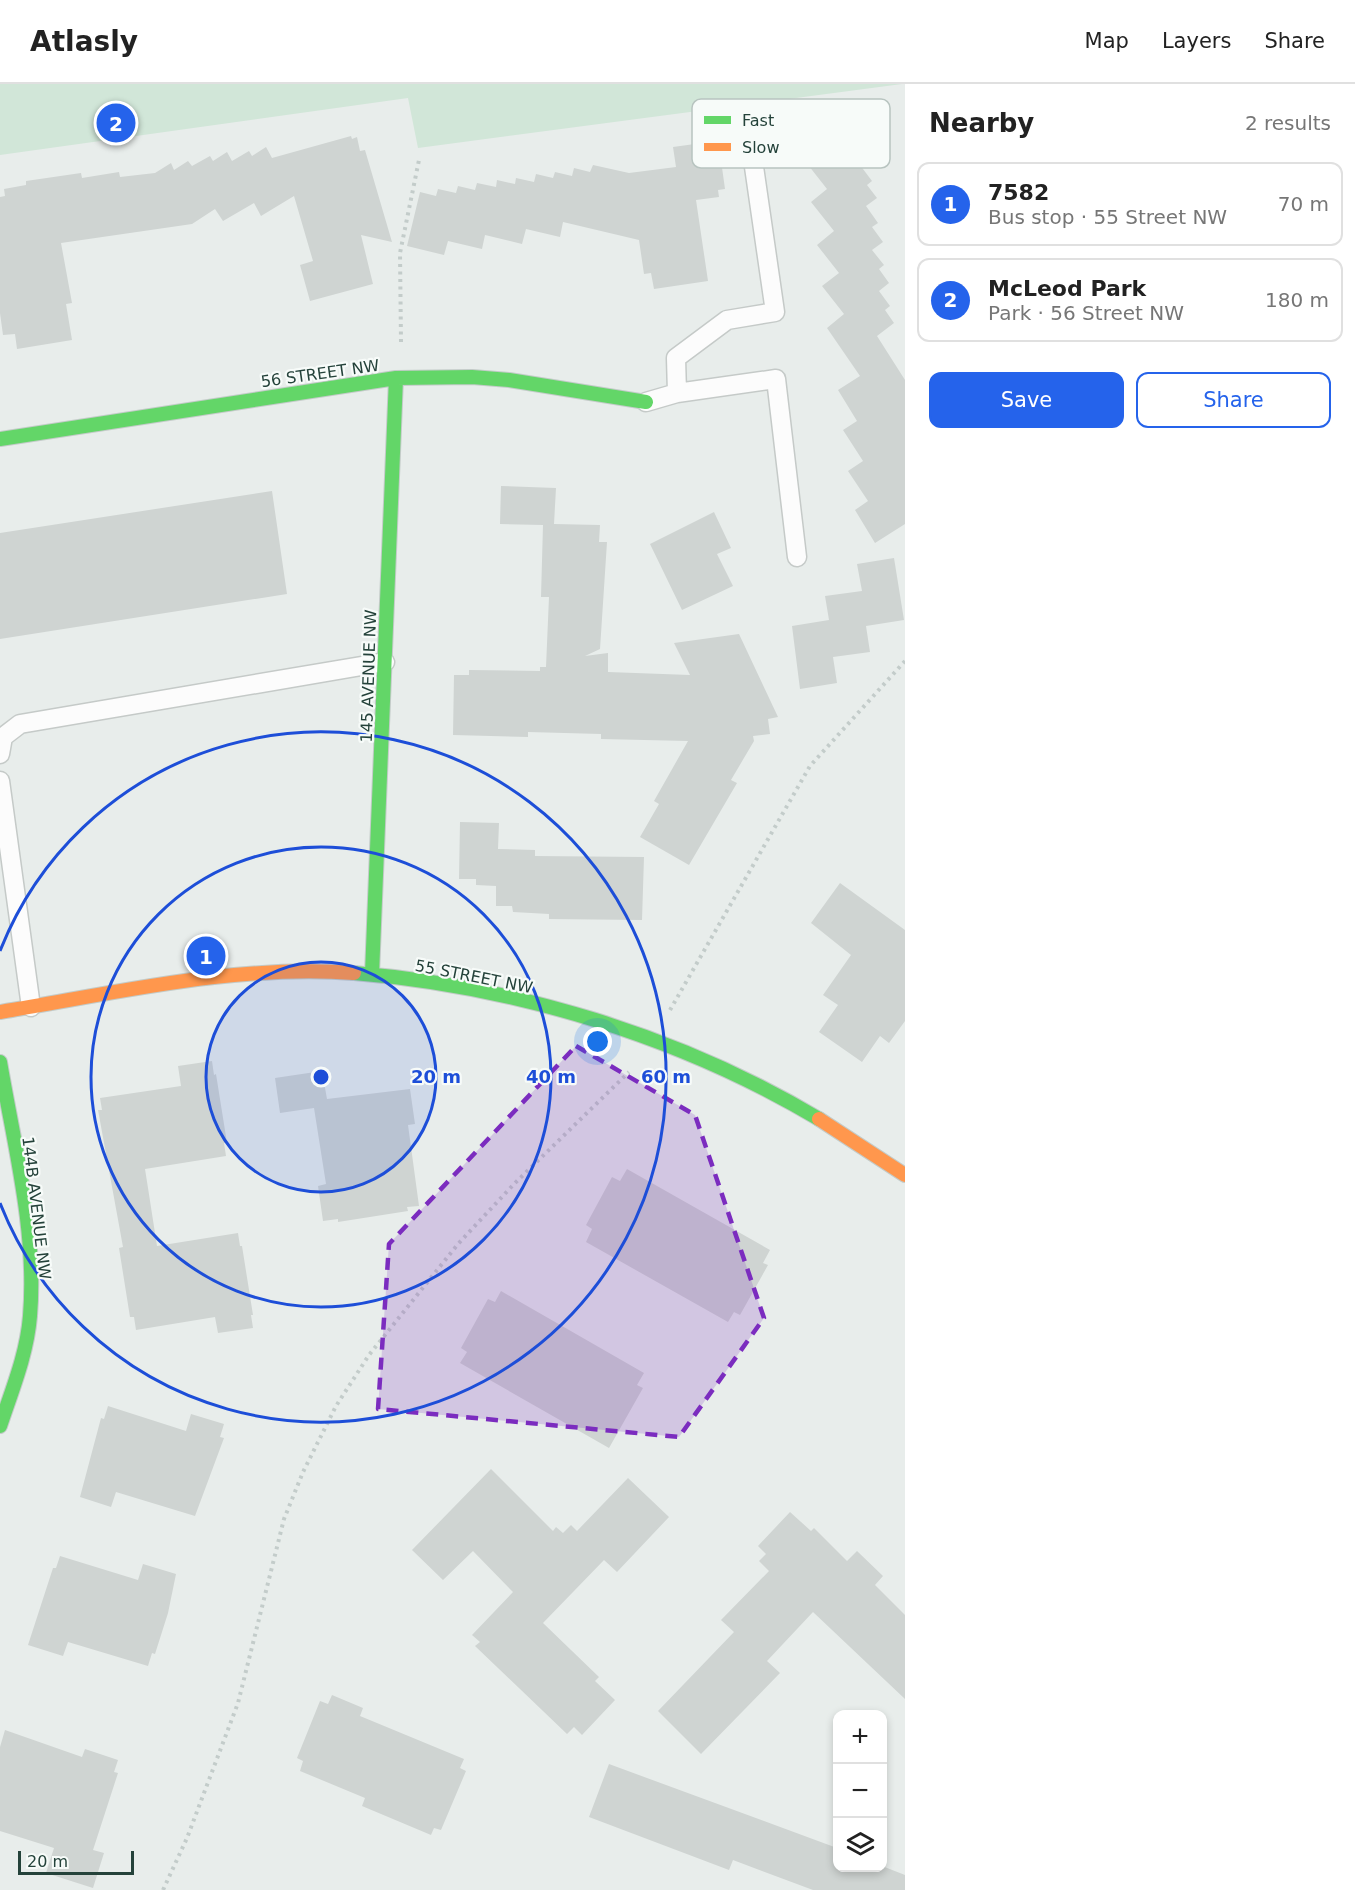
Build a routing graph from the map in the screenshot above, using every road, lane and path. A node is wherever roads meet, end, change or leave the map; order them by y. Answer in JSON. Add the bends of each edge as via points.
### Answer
{"nodes":[{"id":1,"x":419,"y":160,"type":"dead end"},
{"id":2,"x":754,"y":168,"type":"edge"},
{"id":3,"x":396,"y":378,"type":"junction"},
{"id":4,"x":677,"y":393,"type":"junction"},
{"id":5,"x":646,"y":402,"type":"joint"},
{"id":6,"x":0,"y":439,"type":"edge"},
{"id":7,"x":797,"y":557,"type":"dead end"},
{"id":8,"x":905,"y":661,"type":"edge"},
{"id":9,"x":385,"y":662,"type":"junction"},
{"id":10,"x":0,"y":754,"type":"edge"},
{"id":11,"x":0,"y":782,"type":"edge"},
{"id":12,"x":372,"y":975,"type":"junction"},
{"id":13,"x":32,"y":1007,"type":"junction"},
{"id":14,"x":0,"y":1012,"type":"edge"},
{"id":15,"x":652,"y":1039,"type":"junction"},
{"id":16,"x":0,"y":1062,"type":"edge"},
{"id":17,"x":905,"y":1175,"type":"edge"},
{"id":18,"x":0,"y":1426,"type":"edge"},
{"id":19,"x":163,"y":1890,"type":"edge"}],
"edges":[{"from":1,"to":3,"type":"path","via":[[400,253],[401,339]]},
{"from":2,"to":4,"type":"lane","via":[[775,312],[727,320],[676,358]]},
{"from":3,"to":5,"type":"street","name":"56 STREET NW","via":[[509,380]]},
{"from":3,"to":6,"type":"street","name":"56 STREET NW"},
{"from":3,"to":9,"type":"street","name":"145 AVENUE NW"},
{"from":4,"to":5,"type":"lane"},
{"from":4,"to":7,"type":"lane","via":[[776,379]]},
{"from":8,"to":15,"type":"path","via":[[810,766]]},
{"from":9,"to":10,"type":"lane","via":[[20,724],[3,737]]},
{"from":9,"to":12,"type":"street","name":"145 AVENUE NW"},
{"from":11,"to":13,"type":"lane"},
{"from":12,"to":13,"type":"street","name":"55 STREET NW","via":[[243,975]]},
{"from":12,"to":15,"type":"street","name":"55 STREET NW","via":[[519,999]]},
{"from":13,"to":14,"type":"street","name":"55 STREET NW"},
{"from":15,"to":17,"type":"street","name":"55 STREET NW","via":[[798,1107]]},
{"from":15,"to":19,"type":"path","via":[[628,1073],[458,1244],[369,1355],[336,1406],[284,1519],[238,1703]]},
{"from":16,"to":18,"type":"street","name":"144B AVENUE NW","via":[[29,1243],[31,1292],[26,1339]]}]}
